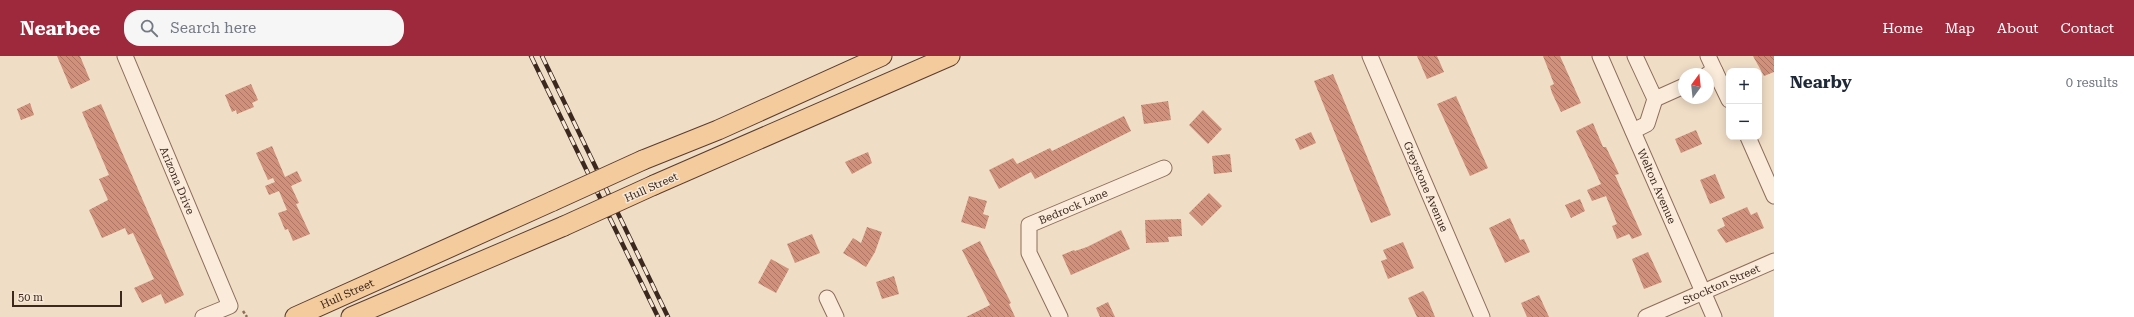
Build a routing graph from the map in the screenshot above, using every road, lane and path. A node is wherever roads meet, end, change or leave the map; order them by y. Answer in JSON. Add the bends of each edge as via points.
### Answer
{"nodes":[{"id":1,"x":125,"y":56,"type":"edge"},
{"id":2,"x":882,"y":56,"type":"edge"},
{"id":3,"x":950,"y":56,"type":"edge"},
{"id":4,"x":1370,"y":56,"type":"edge"},
{"id":5,"x":1600,"y":56,"type":"edge"},
{"id":6,"x":1635,"y":56,"type":"edge"},
{"id":7,"x":1708,"y":56,"type":"edge"},
{"id":8,"x":1710,"y":68,"type":"edge"},
{"id":9,"x":1714,"y":78,"type":"edge"},
{"id":10,"x":1678,"y":89,"type":"edge"},
{"id":11,"x":1726,"y":96,"type":"edge"},
{"id":12,"x":1655,"y":99,"type":"junction"},
{"id":13,"x":1633,"y":131,"type":"junction"},
{"id":14,"x":1749,"y":140,"type":"edge"},
{"id":15,"x":1164,"y":168,"type":"dead end"},
{"id":16,"x":1774,"y":196,"type":"edge"},
{"id":17,"x":1774,"y":261,"type":"edge"},
{"id":18,"x":1703,"y":292,"type":"junction"},
{"id":19,"x":827,"y":298,"type":"dead end"},
{"id":20,"x":203,"y":317,"type":"edge"},
{"id":21,"x":295,"y":317,"type":"edge"},
{"id":22,"x":351,"y":317,"type":"edge"},
{"id":23,"x":836,"y":317,"type":"edge"},
{"id":24,"x":1060,"y":317,"type":"edge"},
{"id":25,"x":1482,"y":317,"type":"edge"},
{"id":26,"x":1646,"y":317,"type":"edge"},
{"id":27,"x":1714,"y":317,"type":"edge"}],
"edges":[{"from":1,"to":20,"type":"street","name":"Arizona Drive","via":[[230,306]]},
{"from":2,"to":21,"type":"main road","name":"Hull Street","bridge":true,"via":[[718,130],[643,160]]},
{"from":3,"to":22,"type":"main road","name":"Hull Street","bridge":true},
{"from":4,"to":25,"type":"street","name":"Greystone Avenue"},
{"from":5,"to":13,"type":"street","name":"Welton Avenue"},
{"from":6,"to":12,"type":"street"},
{"from":7,"to":8,"type":"street"},
{"from":9,"to":11,"type":"street"},
{"from":10,"to":12,"type":"street"},
{"from":12,"to":13,"type":"street","via":[[1647,124]]},
{"from":13,"to":18,"type":"street","name":"Welton Avenue"},
{"from":14,"to":16,"type":"street"},
{"from":15,"to":24,"type":"street","name":"Bedrock Lane","via":[[1029,225],[1029,252]]},
{"from":17,"to":18,"type":"street","name":"Stockton Street"},
{"from":18,"to":26,"type":"street","name":"Stockton Street"},
{"from":18,"to":27,"type":"street","name":"Welton Avenue"},
{"from":19,"to":23,"type":"street"}]}
